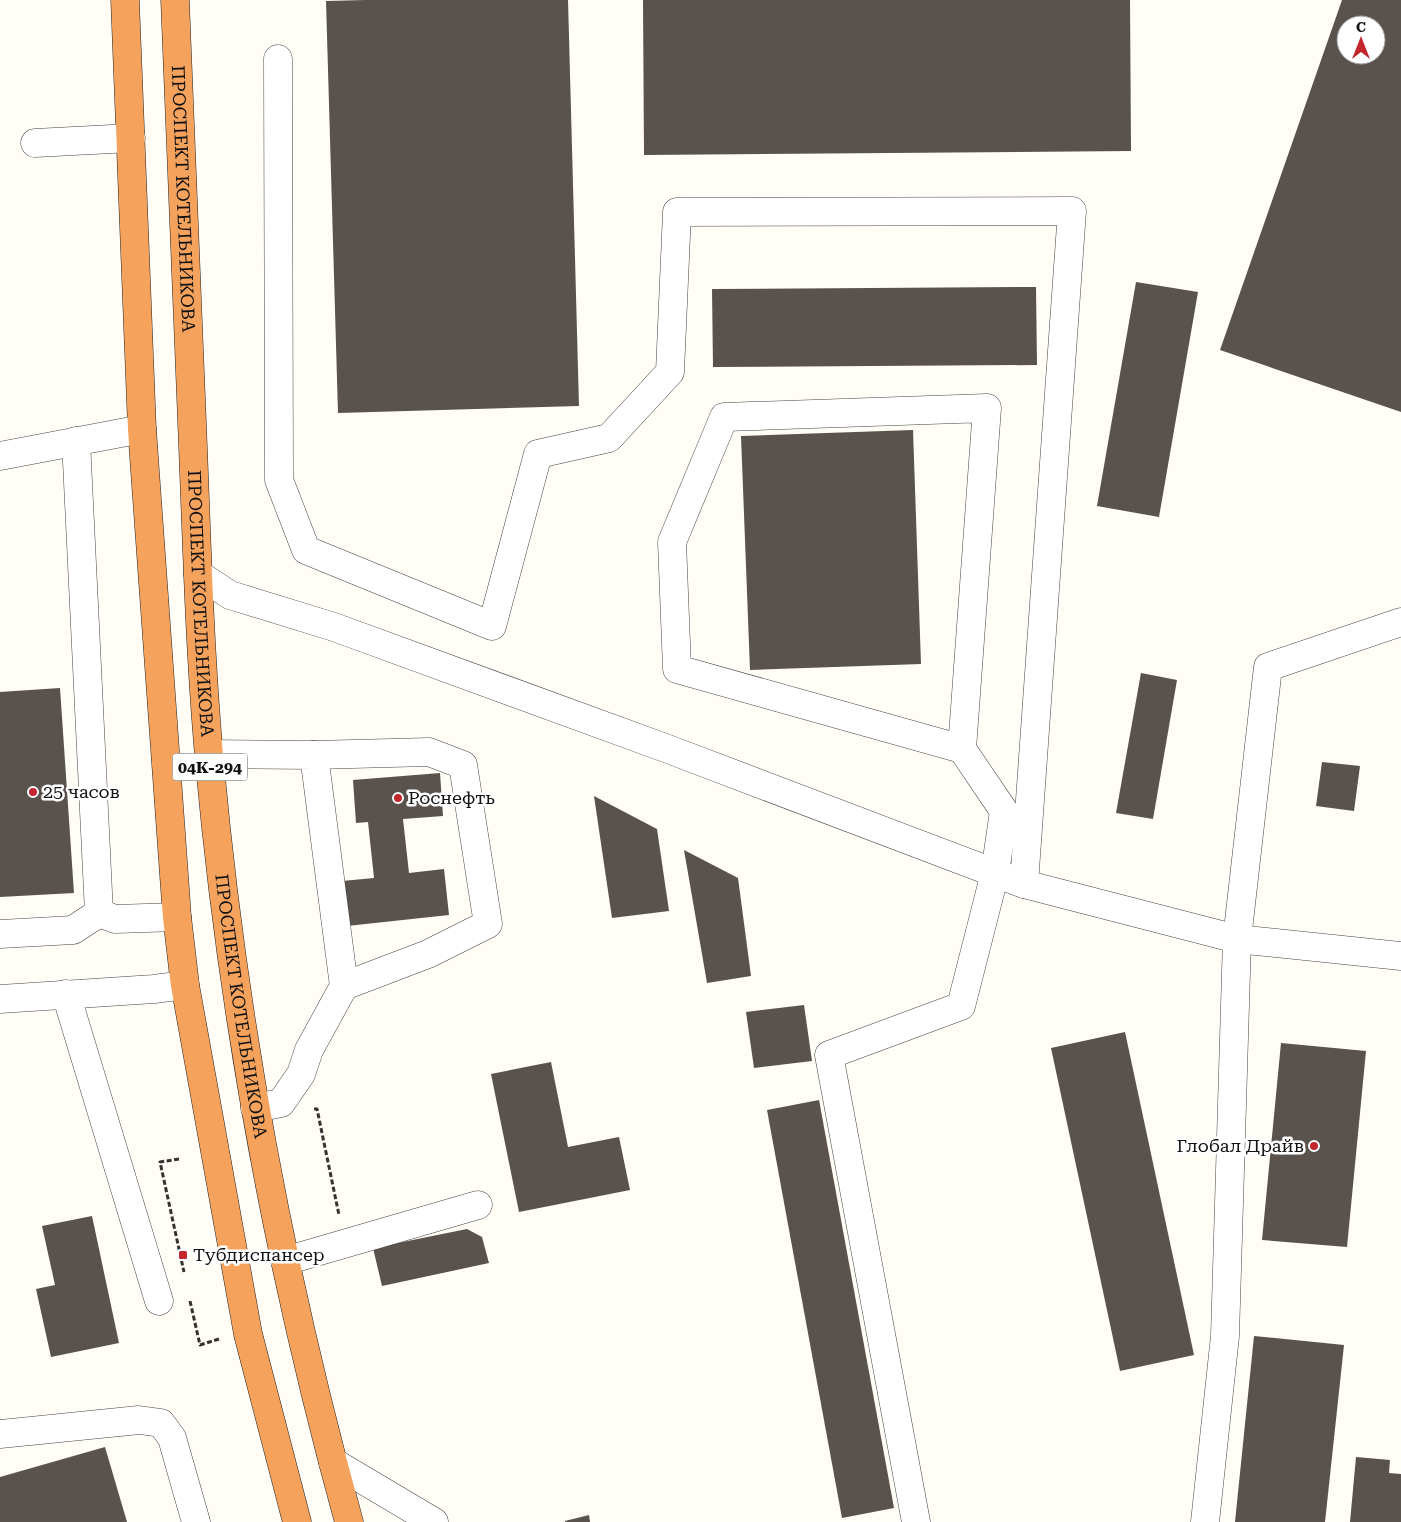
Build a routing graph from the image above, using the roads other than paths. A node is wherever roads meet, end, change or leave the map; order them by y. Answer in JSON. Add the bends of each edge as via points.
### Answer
{"nodes":[{"id":1,"x":125,"y":0,"type":"edge"},
{"id":2,"x":175,"y":0,"type":"edge"},
{"id":3,"x":278,"y":59,"type":"dead end"},
{"id":4,"x":131,"y":138,"type":"junction"},
{"id":5,"x":35,"y":143,"type":"dead end"},
{"id":6,"x":142,"y":429,"type":"junction"},
{"id":7,"x":76,"y":442,"type":"junction"},
{"id":8,"x":0,"y":456,"type":"edge"},
{"id":9,"x":198,"y":574,"type":"junction"},
{"id":10,"x":1401,"y":622,"type":"edge"},
{"id":11,"x":962,"y":749,"type":"junction"},
{"id":12,"x":209,"y":754,"type":"junction"},
{"id":13,"x":314,"y":756,"type":"junction"},
{"id":14,"x":995,"y":872,"type":"junction"},
{"id":15,"x":1024,"y":884,"type":"junction"},
{"id":16,"x":99,"y":913,"type":"junction"},
{"id":17,"x":177,"y":917,"type":"junction"},
{"id":18,"x":0,"y":934,"type":"edge"},
{"id":19,"x":1237,"y":938,"type":"junction"},
{"id":20,"x":1401,"y":956,"type":"edge"},
{"id":21,"x":185,"y":985,"type":"junction"},
{"id":22,"x":344,"y":986,"type":"junction"},
{"id":23,"x":66,"y":994,"type":"junction"},
{"id":24,"x":0,"y":999,"type":"edge"},
{"id":25,"x":256,"y":1108,"type":"junction"},
{"id":26,"x":478,"y":1205,"type":"dead end"},
{"id":27,"x":285,"y":1261,"type":"junction"},
{"id":28,"x":159,"y":1301,"type":"dead end"},
{"id":29,"x":0,"y":1434,"type":"edge"},
{"id":30,"x":332,"y":1462,"type":"junction"},
{"id":31,"x":196,"y":1522,"type":"edge"},
{"id":32,"x":297,"y":1522,"type":"edge"},
{"id":33,"x":349,"y":1522,"type":"edge"},
{"id":34,"x":434,"y":1522,"type":"edge"},
{"id":35,"x":916,"y":1522,"type":"edge"},
{"id":36,"x":1205,"y":1522,"type":"edge"}],
"edges":[{"from":1,"to":4,"type":"highway","number":"04К-294"},
{"from":2,"to":9,"type":"highway","name":"ПРОСПЕКТ КОТЕЛЬНИКОВА","number":"04К-294"},
{"from":3,"to":15,"type":"street","via":[[279,480],[306,550],[492,626],[538,454],[609,438],[670,372],[677,212],[1072,211]]},
{"from":4,"to":5,"type":"street"},
{"from":4,"to":6,"type":"highway","number":"04К-294"},
{"from":6,"to":7,"type":"street"},
{"from":6,"to":17,"type":"highway","number":"04К-294"},
{"from":7,"to":8,"type":"street"},
{"from":7,"to":16,"type":"street"},
{"from":9,"to":12,"type":"highway","name":"ПРОСПЕКТ КОТЕЛЬНИКОВА","number":"04К-294"},
{"from":9,"to":14,"type":"street","via":[[230,595],[334,627]]},
{"from":10,"to":19,"type":"street","via":[[1268,667]]},
{"from":11,"to":11,"type":"street","via":[[986,408],[724,417],[672,542],[677,669]]},
{"from":11,"to":14,"type":"street","via":[[1004,811]]},
{"from":12,"to":13,"type":"street"},
{"from":12,"to":25,"type":"highway","name":"ПРОСПЕКТ КОТЕЛЬНИКОВА","number":"04К-294","via":[[228,930]]},
{"from":13,"to":22,"type":"street"},
{"from":13,"to":22,"type":"street","via":[[429,752],[463,765],[488,924],[428,954]]},
{"from":14,"to":15,"type":"street"},
{"from":14,"to":35,"type":"street","via":[[961,1006],[829,1054]]},
{"from":15,"to":19,"type":"street"},
{"from":16,"to":17,"type":"street","via":[[115,919]]},
{"from":16,"to":18,"type":"street","via":[[73,930]]},
{"from":17,"to":21,"type":"highway","number":"04К-294"},
{"from":19,"to":20,"type":"street"},
{"from":19,"to":36,"type":"street","via":[[1225,1336]]},
{"from":21,"to":23,"type":"street"},
{"from":21,"to":32,"type":"highway","number":"04К-294","via":[[248,1334]]},
{"from":22,"to":25,"type":"street","via":[[309,1050],[300,1074],[281,1102]]},
{"from":23,"to":24,"type":"street"},
{"from":23,"to":28,"type":"street"},
{"from":25,"to":27,"type":"highway","name":"ПРОСПЕКТ КОТЕЛЬНИКОВА","number":"04К-294"},
{"from":26,"to":27,"type":"street"},
{"from":27,"to":30,"type":"highway","name":"ПРОСПЕКТ КОТЕЛЬНИКОВА","number":"04К-294"},
{"from":29,"to":31,"type":"street","via":[[139,1420],[160,1423],[172,1438]]},
{"from":30,"to":33,"type":"highway","name":"ПРОСПЕКТ КОТЕЛЬНИКОВА","number":"04К-294"},
{"from":30,"to":34,"type":"street"}]}
